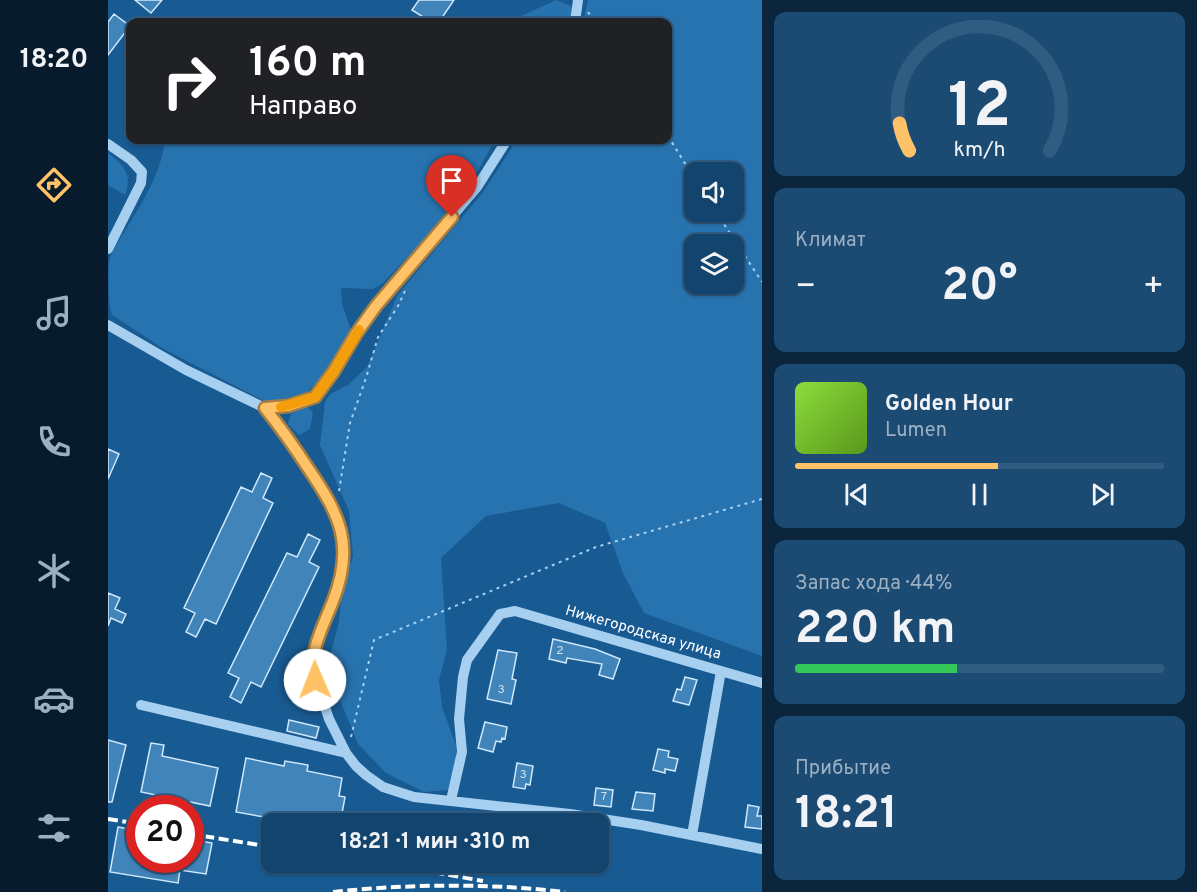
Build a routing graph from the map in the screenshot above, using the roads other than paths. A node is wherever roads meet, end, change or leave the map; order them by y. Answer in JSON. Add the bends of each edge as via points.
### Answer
{"nodes":[{"id":1,"x":578,"y":0,"type":"edge"},
{"id":2,"x":576,"y":18,"type":"edge"},
{"id":3,"x":108,"y":144,"type":"edge"},
{"id":4,"x":504,"y":144,"type":"edge"},
{"id":5,"x":108,"y":249,"type":"edge"},
{"id":6,"x":108,"y":326,"type":"edge"},
{"id":7,"x":265,"y":408,"type":"junction"},
{"id":8,"x":721,"y":671,"type":"junction"},
{"id":9,"x":762,"y":683,"type":"edge"},
{"id":10,"x":141,"y":705,"type":"dead end"},
{"id":11,"x":346,"y":753,"type":"junction"},
{"id":12,"x":451,"y":800,"type":"junction"},
{"id":13,"x":693,"y":835,"type":"junction"},
{"id":14,"x":762,"y":849,"type":"edge"}],
"edges":[{"from":1,"to":2,"type":"street"},
{"from":3,"to":5,"type":"street","via":[[142,172],[141,183]]},
{"from":4,"to":7,"type":"street","via":[[477,187],[376,306],[315,397]]},
{"from":6,"to":7,"type":"street"},
{"from":7,"to":11,"type":"street","via":[[315,478],[335,512],[342,538],[344,565],[314,649],[312,668],[329,719]]},
{"from":8,"to":9,"type":"street","name":"Нижегородская улица"},
{"from":8,"to":12,"type":"street","name":"Нижегородская улица","via":[[515,612],[500,614],[467,660],[459,719],[462,752]]},
{"from":8,"to":13,"type":"street"},
{"from":10,"to":11,"type":"street"},
{"from":11,"to":12,"type":"street","via":[[383,787],[414,797]]},
{"from":12,"to":13,"type":"street"},
{"from":13,"to":14,"type":"street"}]}
